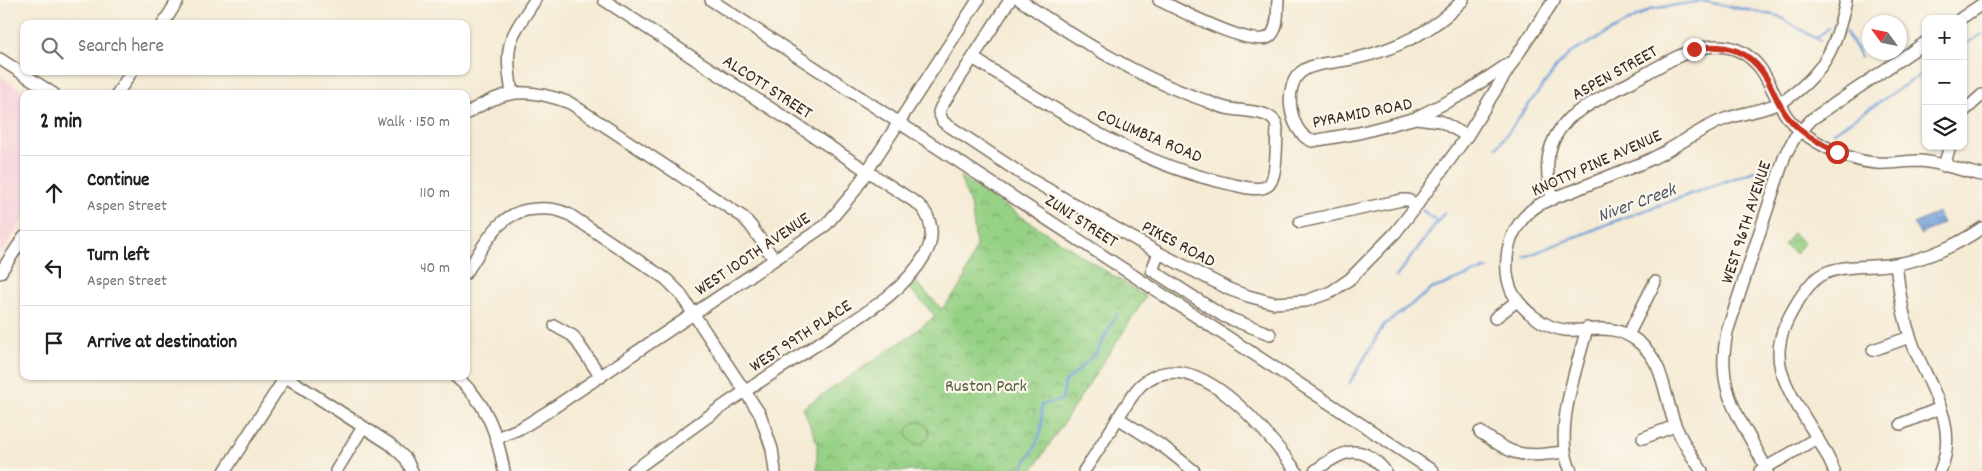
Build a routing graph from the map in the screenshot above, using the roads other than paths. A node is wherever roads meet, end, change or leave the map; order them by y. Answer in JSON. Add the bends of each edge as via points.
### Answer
{"nodes":[{"id":1,"x":178,"y":0,"type":"edge"},
{"id":2,"x":535,"y":0,"type":"edge"},
{"id":3,"x":604,"y":0,"type":"edge"},
{"id":4,"x":711,"y":0,"type":"edge"},
{"id":5,"x":978,"y":0,"type":"edge"},
{"id":6,"x":1010,"y":0,"type":"edge"},
{"id":7,"x":1020,"y":0,"type":"edge"},
{"id":8,"x":1160,"y":0,"type":"edge"},
{"id":9,"x":1463,"y":0,"type":"edge"},
{"id":10,"x":1846,"y":0,"type":"edge"},
{"id":11,"x":1548,"y":2,"type":"edge"},
{"id":12,"x":1278,"y":4,"type":"edge"},
{"id":13,"x":1982,"y":4,"type":"edge"},
{"id":14,"x":1966,"y":15,"type":"edge"},
{"id":15,"x":165,"y":20,"type":"edge"},
{"id":16,"x":1922,"y":45,"type":"edge"},
{"id":17,"x":973,"y":58,"type":"junction"},
{"id":18,"x":0,"y":59,"type":"edge"},
{"id":19,"x":1514,"y":60,"type":"junction"},
{"id":20,"x":20,"y":72,"type":"edge"},
{"id":21,"x":25,"y":75,"type":"edge"},
{"id":22,"x":129,"y":75,"type":"edge"},
{"id":23,"x":48,"y":90,"type":"edge"},
{"id":24,"x":120,"y":90,"type":"edge"},
{"id":25,"x":512,"y":93,"type":"junction"},
{"id":26,"x":1982,"y":95,"type":"edge"},
{"id":27,"x":1779,"y":102,"type":"junction"},
{"id":28,"x":1967,"y":108,"type":"edge"},
{"id":29,"x":470,"y":112,"type":"edge"},
{"id":30,"x":1416,"y":118,"type":"junction"},
{"id":31,"x":899,"y":122,"type":"junction"},
{"id":32,"x":1801,"y":130,"type":"junction"},
{"id":33,"x":1467,"y":136,"type":"junction"},
{"id":34,"x":1949,"y":150,"type":"edge"},
{"id":35,"x":1944,"y":166,"type":"junction"},
{"id":36,"x":867,"y":172,"type":"junction"},
{"id":37,"x":1982,"y":175,"type":"edge"},
{"id":38,"x":1553,"y":199,"type":"junction"},
{"id":39,"x":912,"y":200,"type":"joint"},
{"id":40,"x":1417,"y":205,"type":"junction"},
{"id":41,"x":1300,"y":222,"type":"dead end"},
{"id":42,"x":1982,"y":228,"type":"edge"},
{"id":43,"x":20,"y":243,"type":"edge"},
{"id":44,"x":1158,"y":254,"type":"junction"},
{"id":45,"x":774,"y":259,"type":"junction"},
{"id":46,"x":1896,"y":264,"type":"junction"},
{"id":47,"x":470,"y":267,"type":"edge"},
{"id":48,"x":0,"y":273,"type":"edge"},
{"id":49,"x":1655,"y":282,"type":"dead end"},
{"id":50,"x":1518,"y":301,"type":"junction"},
{"id":51,"x":695,"y":315,"type":"junction"},
{"id":52,"x":1495,"y":318,"type":"dead end"},
{"id":53,"x":555,"y":326,"type":"dead end"},
{"id":54,"x":1587,"y":328,"type":"junction"},
{"id":55,"x":1270,"y":334,"type":"dead end"},
{"id":56,"x":1628,"y":335,"type":"junction"},
{"id":57,"x":1910,"y":337,"type":"junction"},
{"id":58,"x":1872,"y":350,"type":"dead end"},
{"id":59,"x":601,"y":376,"type":"junction"},
{"id":60,"x":284,"y":380,"type":"edge"},
{"id":61,"x":291,"y":380,"type":"edge"},
{"id":62,"x":459,"y":380,"type":"edge"},
{"id":63,"x":745,"y":391,"type":"junction"},
{"id":64,"x":1940,"y":408,"type":"junction"},
{"id":65,"x":1118,"y":418,"type":"junction"},
{"id":66,"x":1901,"y":424,"type":"dead end"},
{"id":67,"x":1676,"y":426,"type":"junction"},
{"id":68,"x":363,"y":427,"type":"junction"},
{"id":69,"x":1480,"y":432,"type":"dead end"},
{"id":70,"x":497,"y":438,"type":"junction"},
{"id":71,"x":1643,"y":438,"type":"dead end"},
{"id":72,"x":1817,"y":438,"type":"junction"},
{"id":73,"x":1564,"y":452,"type":"junction"},
{"id":74,"x":1764,"y":470,"type":"edge"},
{"id":75,"x":225,"y":471,"type":"edge"},
{"id":76,"x":336,"y":471,"type":"edge"},
{"id":77,"x":412,"y":471,"type":"edge"},
{"id":78,"x":504,"y":471,"type":"edge"},
{"id":79,"x":632,"y":471,"type":"edge"},
{"id":80,"x":775,"y":471,"type":"edge"},
{"id":81,"x":1084,"y":471,"type":"edge"},
{"id":82,"x":1194,"y":471,"type":"edge"},
{"id":83,"x":1296,"y":471,"type":"edge"},
{"id":84,"x":1315,"y":471,"type":"edge"},
{"id":85,"x":1385,"y":471,"type":"edge"},
{"id":86,"x":1432,"y":471,"type":"edge"},
{"id":87,"x":1571,"y":471,"type":"edge"},
{"id":88,"x":1702,"y":471,"type":"edge"},
{"id":89,"x":1834,"y":471,"type":"edge"},
{"id":90,"x":1940,"y":471,"type":"edge"}],
"edges":[{"from":1,"to":15,"type":"street"},
{"from":2,"to":25,"type":"street","via":[[508,47]]},
{"from":3,"to":36,"type":"street","name":"ALCOTT STREET"},
{"from":4,"to":31,"type":"street","name":"ZUNI STREET"},
{"from":5,"to":31,"type":"street","name":"WEST 100TH AVENUE"},
{"from":6,"to":17,"type":"street"},
{"from":7,"to":17,"type":"street","name":"COLUMBIA ROAD","via":[[1126,65],[1180,92],[1227,108],[1271,117],[1276,123],[1274,176],[1270,184],[1262,188],[1247,187],[1195,175],[1152,160],[1053,108]]},
{"from":8,"to":12,"type":"street","via":[[1208,23],[1258,39],[1273,32]]},
{"from":9,"to":30,"type":"street","name":"PYRAMID ROAD","via":[[1441,21],[1394,46],[1304,70],[1294,79],[1290,90],[1295,125],[1301,135],[1312,141]]},
{"from":10,"to":27,"type":"street","name":"KNOTTY PINE AVENUE","via":[[1838,36],[1829,55],[1812,76]]},
{"from":11,"to":19,"type":"street","name":"PIKES ROAD"},
{"from":13,"to":14,"type":"street"},
{"from":16,"to":32,"type":"street","name":"WEST 96TH AVENUE","via":[[1812,119]]},
{"from":17,"to":44,"type":"street","name":"PIKES ROAD","via":[[941,107],[943,122],[1023,175]]},
{"from":18,"to":20,"type":"street"},
{"from":19,"to":30,"type":"street","via":[[1465,93]]},
{"from":19,"to":33,"type":"street","name":"PIKES ROAD"},
{"from":21,"to":23,"type":"street"},
{"from":22,"to":24,"type":"street"},
{"from":25,"to":29,"type":"street"},
{"from":25,"to":45,"type":"street","via":[[536,93],[570,103],[742,218]]},
{"from":26,"to":28,"type":"street"},
{"from":27,"to":32,"type":"street","name":"ASPEN STREET"},
{"from":27,"to":38,"type":"street","name":"KNOTTY PINE AVENUE","via":[[1707,127],[1651,159]]},
{"from":27,"to":38,"type":"street","name":"ASPEN STREET","via":[[1760,68],[1738,52],[1705,46],[1683,54],[1576,113],[1562,125],[1548,155],[1548,179]]},
{"from":30,"to":33,"type":"street","name":"PYRAMID ROAD","via":[[1440,121]]},
{"from":31,"to":36,"type":"street","name":"WEST 100TH AVENUE"},
{"from":31,"to":86,"type":"street","name":"ZUNI STREET"},
{"from":32,"to":35,"type":"street","name":"ASPEN STREET","via":[[1830,149],[1864,162],[1920,161]]},
{"from":32,"to":74,"type":"street","name":"WEST 96TH AVENUE","via":[[1786,155],[1727,332],[1724,351],[1729,397]]},
{"from":33,"to":40,"type":"street","name":"PIKES ROAD"},
{"from":34,"to":35,"type":"street"},
{"from":35,"to":37,"type":"street","name":"ASPEN STREET"},
{"from":36,"to":39,"type":"street","name":"ALCOTT STREET"},
{"from":36,"to":45,"type":"street","name":"WEST 100TH AVENUE","via":[[826,225]]},
{"from":38,"to":50,"type":"street","name":"KNOTTY PINE AVENUE","via":[[1537,206],[1522,220],[1510,242],[1506,270],[1509,285]]},
{"from":39,"to":63,"type":"street","name":"WEST 99TH PLACE","via":[[928,216],[932,230],[929,249],[912,274],[868,311]]},
{"from":40,"to":41,"type":"street","via":[[1402,200]]},
{"from":40,"to":44,"type":"street","name":"PIKES ROAD","via":[[1362,268],[1339,288],[1320,297],[1291,303],[1239,293]]},
{"from":42,"to":46,"type":"street","via":[[1928,256]]},
{"from":43,"to":48,"type":"street"},
{"from":44,"to":55,"type":"street","via":[[1152,270],[1224,316]]},
{"from":45,"to":51,"type":"street","name":"WEST 100TH AVENUE"},
{"from":46,"to":57,"type":"street"},
{"from":46,"to":72,"type":"street","via":[[1834,270],[1815,278],[1786,326],[1780,344],[1780,364],[1787,384]]},
{"from":47,"to":51,"type":"street","via":[[502,221],[514,212],[556,209],[666,279],[680,292]]},
{"from":49,"to":56,"type":"street"},
{"from":50,"to":52,"type":"street"},
{"from":50,"to":54,"type":"street","name":"KNOTTY PINE AVENUE","via":[[1546,324],[1566,330]]},
{"from":51,"to":59,"type":"street","name":"WEST 100TH AVENUE"},
{"from":51,"to":63,"type":"street"},
{"from":53,"to":59,"type":"street","via":[[573,336]]},
{"from":54,"to":56,"type":"street","name":"KNOTTY PINE AVENUE","via":[[1614,330]]},
{"from":54,"to":73,"type":"street","via":[[1564,421]]},
{"from":56,"to":67,"type":"street","name":"KNOTTY PINE AVENUE","via":[[1642,345],[1657,363]]},
{"from":57,"to":58,"type":"street"},
{"from":57,"to":64,"type":"street"},
{"from":59,"to":70,"type":"street","name":"WEST 100TH AVENUE","via":[[523,427]]},
{"from":60,"to":75,"type":"street"},
{"from":61,"to":68,"type":"street"},
{"from":62,"to":70,"type":"street","via":[[487,414]]},
{"from":63,"to":79,"type":"street","name":"WEST 99TH PLACE"},
{"from":63,"to":80,"type":"street","via":[[764,424]]},
{"from":64,"to":66,"type":"street"},
{"from":64,"to":90,"type":"street","via":[[1948,441]]},
{"from":65,"to":81,"type":"street"},
{"from":65,"to":82,"type":"street"},
{"from":65,"to":83,"type":"street","via":[[1140,386],[1161,374],[1182,372],[1207,383],[1238,405]]},
{"from":67,"to":71,"type":"street"},
{"from":67,"to":88,"type":"street","name":"KNOTTY PINE AVENUE"},
{"from":68,"to":76,"type":"street"},
{"from":68,"to":77,"type":"street","via":[[398,450]]},
{"from":69,"to":73,"type":"street","via":[[1512,452],[1537,455]]},
{"from":70,"to":78,"type":"street"},
{"from":72,"to":74,"type":"street"},
{"from":72,"to":89,"type":"street"},
{"from":73,"to":87,"type":"street"},
{"from":84,"to":85,"type":"street","via":[[1336,456],[1354,452],[1376,461]]}]}
